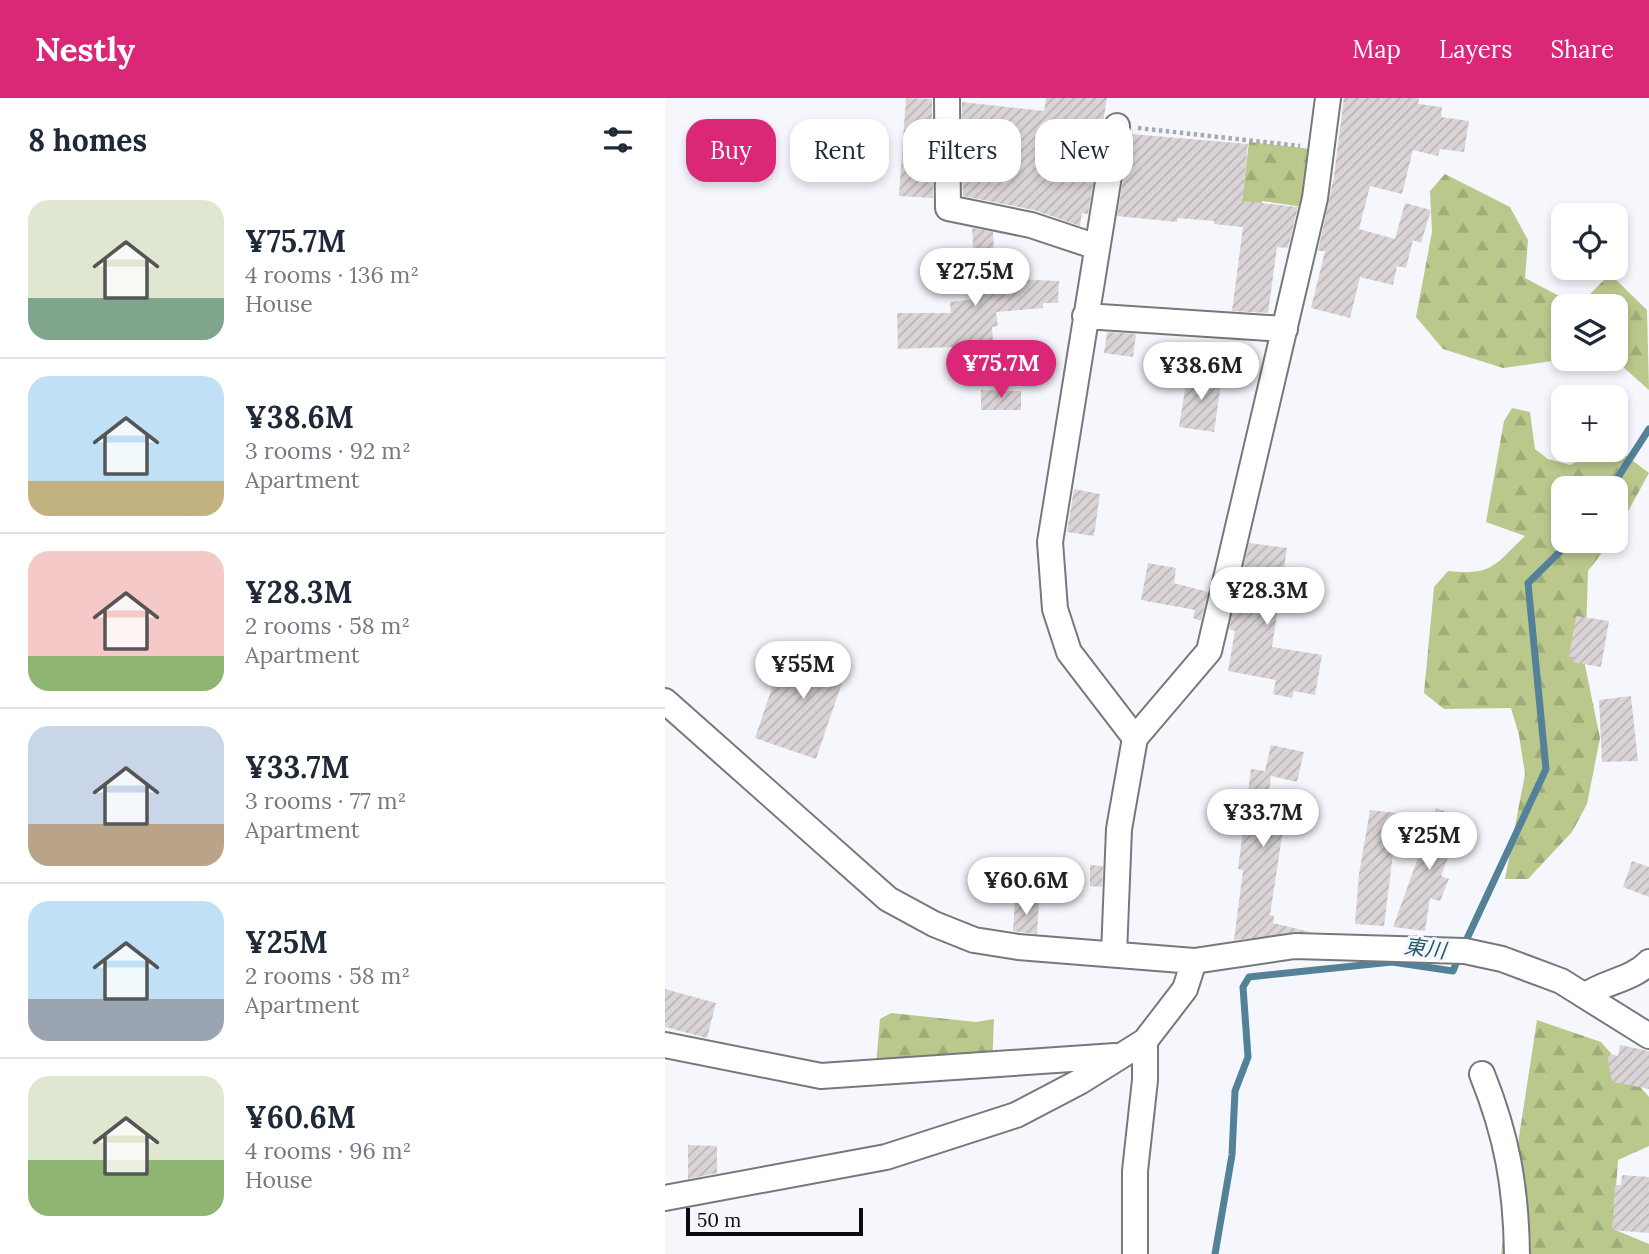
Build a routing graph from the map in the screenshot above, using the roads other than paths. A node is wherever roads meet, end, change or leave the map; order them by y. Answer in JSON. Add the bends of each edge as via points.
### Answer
{"nodes":[{"id":1,"x":947,"y":98,"type":"edge"},
{"id":2,"x":1328,"y":98,"type":"edge"},
{"id":3,"x":1108,"y":182,"type":"edge"},
{"id":4,"x":1097,"y":247,"type":"junction"},
{"id":5,"x":1085,"y":316,"type":"junction"},
{"id":6,"x":1285,"y":329,"type":"junction"},
{"id":7,"x":665,"y":701,"type":"edge"},
{"id":8,"x":1135,"y":738,"type":"junction"},
{"id":9,"x":1114,"y":954,"type":"junction"},
{"id":10,"x":1194,"y":961,"type":"junction"},
{"id":11,"x":1649,"y":962,"type":"edge"},
{"id":12,"x":1586,"y":995,"type":"junction"},
{"id":13,"x":1649,"y":1036,"type":"edge"},
{"id":14,"x":1145,"y":1041,"type":"junction"},
{"id":15,"x":665,"y":1045,"type":"edge"},
{"id":16,"x":1119,"y":1056,"type":"junction"},
{"id":17,"x":1482,"y":1074,"type":"dead end"},
{"id":18,"x":665,"y":1198,"type":"edge"},
{"id":19,"x":1135,"y":1254,"type":"edge"},
{"id":20,"x":1517,"y":1254,"type":"edge"}],
"edges":[{"from":1,"to":4,"type":"street","via":[[948,208],[1031,225]]},
{"from":2,"to":6,"type":"street","via":[[1315,198]]},
{"from":3,"to":4,"type":"street"},
{"from":4,"to":5,"type":"street"},
{"from":5,"to":6,"type":"street"},
{"from":5,"to":8,"type":"street","via":[[1050,542],[1055,609],[1069,652]]},
{"from":6,"to":8,"type":"street","via":[[1209,651]]},
{"from":7,"to":9,"type":"street","via":[[888,899],[974,940]]},
{"from":8,"to":9,"type":"street","via":[[1119,829]]},
{"from":9,"to":10,"type":"street"},
{"from":10,"to":12,"type":"street","via":[[1294,946],[1455,950],[1532,969]]},
{"from":10,"to":14,"type":"street","via":[[1185,989]]},
{"from":11,"to":12,"type":"street","via":[[1635,975]]},
{"from":12,"to":13,"type":"street"},
{"from":14,"to":16,"type":"street"},
{"from":14,"to":19,"type":"street","via":[[1135,1171]]},
{"from":15,"to":16,"type":"street","via":[[821,1076]]},
{"from":16,"to":18,"type":"street","via":[[1016,1115],[886,1157]]},
{"from":17,"to":20,"type":"street","via":[[1499,1116],[1511,1168]]}]}
